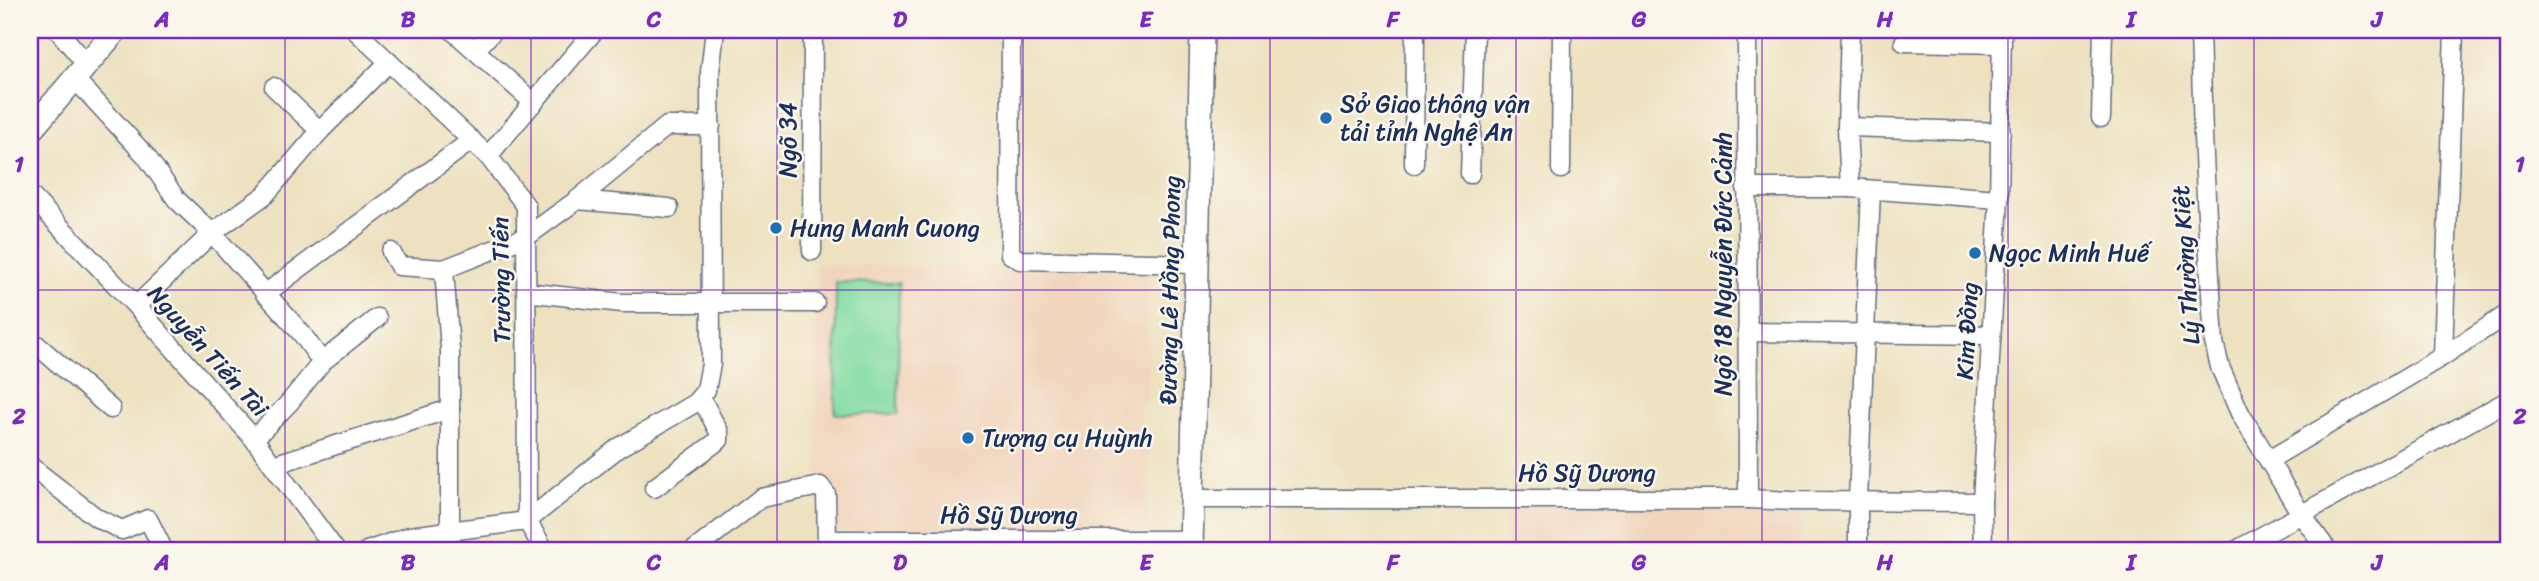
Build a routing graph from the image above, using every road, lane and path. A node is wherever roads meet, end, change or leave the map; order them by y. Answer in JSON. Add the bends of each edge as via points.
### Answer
{"nodes":[{"id":1,"x":58,"y":30,"type":"edge"},
{"id":2,"x":116,"y":30,"type":"edge"},
{"id":3,"x":355,"y":30,"type":"edge"},
{"id":4,"x":452,"y":30,"type":"edge"},
{"id":5,"x":494,"y":30,"type":"edge"},
{"id":6,"x":595,"y":30,"type":"edge"},
{"id":7,"x":715,"y":30,"type":"edge"},
{"id":8,"x":813,"y":30,"type":"edge"},
{"id":9,"x":1011,"y":30,"type":"edge"},
{"id":10,"x":1202,"y":30,"type":"edge"},
{"id":11,"x":1415,"y":30,"type":"edge"},
{"id":12,"x":1475,"y":30,"type":"edge"},
{"id":13,"x":1562,"y":30,"type":"edge"},
{"id":14,"x":1747,"y":30,"type":"edge"},
{"id":15,"x":1850,"y":30,"type":"edge"},
{"id":16,"x":2103,"y":30,"type":"edge"},
{"id":17,"x":2200,"y":30,"type":"edge"},
{"id":18,"x":2454,"y":30,"type":"edge"},
{"id":19,"x":2002,"y":37,"type":"edge"},
{"id":20,"x":1905,"y":42,"type":"dead end"},
{"id":21,"x":475,"y":50,"type":"junction"},
{"id":22,"x":389,"y":62,"type":"junction"},
{"id":23,"x":80,"y":71,"type":"junction"},
{"id":24,"x":274,"y":87,"type":"dead end"},
{"id":25,"x":534,"y":103,"type":"junction"},
{"id":26,"x":2101,"y":118,"type":"dead end"},
{"id":27,"x":710,"y":126,"type":"junction"},
{"id":28,"x":1847,"y":127,"type":"junction"},
{"id":29,"x":30,"y":131,"type":"edge"},
{"id":30,"x":320,"y":131,"type":"junction"},
{"id":31,"x":2001,"y":132,"type":"junction"},
{"id":32,"x":472,"y":140,"type":"junction"},
{"id":33,"x":488,"y":156,"type":"junction"},
{"id":34,"x":1414,"y":164,"type":"dead end"},
{"id":35,"x":1562,"y":169,"type":"dead end"},
{"id":36,"x":1470,"y":174,"type":"dead end"},
{"id":37,"x":1746,"y":188,"type":"junction"},
{"id":38,"x":1850,"y":188,"type":"junction"},
{"id":39,"x":1871,"y":190,"type":"junction"},
{"id":40,"x":30,"y":195,"type":"edge"},
{"id":41,"x":2000,"y":199,"type":"junction"},
{"id":42,"x":577,"y":200,"type":"junction"},
{"id":43,"x":669,"y":208,"type":"dead end"},
{"id":44,"x":212,"y":233,"type":"junction"},
{"id":45,"x":526,"y":237,"type":"junction"},
{"id":46,"x":812,"y":251,"type":"dead end"},
{"id":47,"x":391,"y":252,"type":"dead end"},
{"id":48,"x":1197,"y":264,"type":"junction"},
{"id":49,"x":444,"y":269,"type":"junction"},
{"id":50,"x":526,"y":292,"type":"junction"},
{"id":51,"x":265,"y":294,"type":"junction"},
{"id":52,"x":712,"y":303,"type":"junction"},
{"id":53,"x":815,"y":303,"type":"dead end"},
{"id":54,"x":136,"y":306,"type":"junction"},
{"id":55,"x":2509,"y":313,"type":"edge"},
{"id":56,"x":377,"y":318,"type":"dead end"},
{"id":57,"x":1747,"y":332,"type":"junction"},
{"id":58,"x":1866,"y":332,"type":"junction"},
{"id":59,"x":1991,"y":335,"type":"junction"},
{"id":60,"x":30,"y":339,"type":"edge"},
{"id":61,"x":2443,"y":356,"type":"junction"},
{"id":62,"x":322,"y":362,"type":"junction"},
{"id":63,"x":701,"y":398,"type":"junction"},
{"id":64,"x":2509,"y":400,"type":"edge"},
{"id":65,"x":111,"y":409,"type":"dead end"},
{"id":66,"x":450,"y":409,"type":"junction"},
{"id":67,"x":254,"y":439,"type":"junction"},
{"id":68,"x":2269,"y":460,"type":"junction"},
{"id":69,"x":273,"y":465,"type":"junction"},
{"id":70,"x":30,"y":466,"type":"edge"},
{"id":71,"x":654,"y":488,"type":"dead end"},
{"id":72,"x":1191,"y":499,"type":"junction"},
{"id":73,"x":1748,"y":499,"type":"junction"},
{"id":74,"x":1858,"y":500,"type":"junction"},
{"id":75,"x":1982,"y":502,"type":"junction"},
{"id":76,"x":2301,"y":514,"type":"junction"},
{"id":77,"x":527,"y":521,"type":"junction"},
{"id":78,"x":450,"y":531,"type":"junction"},
{"id":79,"x":943,"y":546,"type":"edge"},
{"id":80,"x":1191,"y":546,"type":"edge"},
{"id":81,"x":164,"y":551,"type":"edge"},
{"id":82,"x":336,"y":551,"type":"edge"},
{"id":83,"x":367,"y":551,"type":"edge"},
{"id":84,"x":441,"y":551,"type":"edge"},
{"id":85,"x":545,"y":551,"type":"edge"},
{"id":86,"x":693,"y":551,"type":"edge"},
{"id":87,"x":1858,"y":551,"type":"edge"},
{"id":88,"x":1983,"y":551,"type":"edge"},
{"id":89,"x":2235,"y":551,"type":"edge"},
{"id":90,"x":2328,"y":551,"type":"edge"}],
"edges":[{"from":1,"to":23,"type":"street"},
{"from":2,"to":23,"type":"main road"},
{"from":3,"to":22,"type":"street","name":"Trường Tiến"},
{"from":4,"to":21,"type":"street"},
{"from":5,"to":21,"type":"street"},
{"from":6,"to":25,"type":"street"},
{"from":7,"to":27,"type":"street"},
{"from":8,"to":46,"type":"street","name":"Ngõ 34"},
{"from":9,"to":48,"type":"street","via":[[1008,248],[1012,257]]},
{"from":10,"to":48,"type":"main road","name":"Đường Lê Hồng Phong"},
{"from":11,"to":34,"type":"street"},
{"from":12,"to":36,"type":"street"},
{"from":13,"to":35,"type":"street"},
{"from":14,"to":37,"type":"street","name":"Ngõ 18 Nguyễn Đức Cảnh"},
{"from":15,"to":28,"type":"street"},
{"from":16,"to":26,"type":"street"},
{"from":17,"to":68,"type":"street","name":"Lý Thường Kiệt","via":[[2214,342],[2229,390]]},
{"from":18,"to":61,"type":"street"},
{"from":19,"to":20,"type":"street"},
{"from":19,"to":31,"type":"street","name":"Kim Đồng"},
{"from":21,"to":25,"type":"street"},
{"from":22,"to":30,"type":"street"},
{"from":22,"to":32,"type":"street","name":"Trường Tiến"},
{"from":23,"to":29,"type":"main road"},
{"from":23,"to":44,"type":"street","via":[[177,200]]},
{"from":24,"to":30,"type":"street"},
{"from":25,"to":33,"type":"street"},
{"from":27,"to":42,"type":"street","via":[[667,126]]},
{"from":27,"to":52,"type":"street"},
{"from":28,"to":31,"type":"street"},
{"from":28,"to":38,"type":"street"},
{"from":30,"to":44,"type":"street","via":[[265,195]]},
{"from":31,"to":41,"type":"street","name":"Kim Đồng"},
{"from":32,"to":33,"type":"street","name":"Trường Tiến"},
{"from":32,"to":51,"type":"street"},
{"from":33,"to":45,"type":"street","name":"Trường Tiến","via":[[526,206]]},
{"from":37,"to":38,"type":"street"},
{"from":37,"to":57,"type":"street","name":"Ngõ 18 Nguyễn Đức Cảnh"},
{"from":38,"to":39,"type":"street"},
{"from":39,"to":41,"type":"street"},
{"from":39,"to":58,"type":"street"},
{"from":40,"to":54,"type":"street","name":"Nguyễn Tiến Tài"},
{"from":41,"to":59,"type":"street","name":"Kim Đồng"},
{"from":42,"to":43,"type":"street"},
{"from":42,"to":45,"type":"street"},
{"from":44,"to":51,"type":"street"},
{"from":44,"to":54,"type":"street"},
{"from":45,"to":49,"type":"street"},
{"from":45,"to":50,"type":"street","name":"Trường Tiến"},
{"from":47,"to":49,"type":"street","via":[[399,266]]},
{"from":48,"to":72,"type":"main road","name":"Đường Lê Hồng Phong"},
{"from":49,"to":66,"type":"street"},
{"from":50,"to":52,"type":"street","via":[[622,303]]},
{"from":50,"to":77,"type":"street","name":"Trường Tiến"},
{"from":51,"to":62,"type":"street"},
{"from":52,"to":53,"type":"street"},
{"from":52,"to":63,"type":"street","via":[[710,373]]},
{"from":54,"to":67,"type":"street","name":"Nguyễn Tiến Tài"},
{"from":55,"to":61,"type":"street"},
{"from":56,"to":62,"type":"street"},
{"from":57,"to":58,"type":"street"},
{"from":57,"to":73,"type":"street","name":"Ngõ 18 Nguyễn Đức Cảnh"},
{"from":58,"to":59,"type":"street"},
{"from":58,"to":74,"type":"street"},
{"from":59,"to":75,"type":"street","name":"Kim Đồng"},
{"from":60,"to":65,"type":"street"},
{"from":61,"to":68,"type":"street"},
{"from":62,"to":67,"type":"street"},
{"from":63,"to":71,"type":"street","via":[[719,440]]},
{"from":63,"to":77,"type":"street","via":[[618,448]]},
{"from":64,"to":76,"type":"street"},
{"from":66,"to":69,"type":"street"},
{"from":66,"to":78,"type":"street"},
{"from":67,"to":69,"type":"street","name":"Nguyễn Tiến Tài"},
{"from":68,"to":76,"type":"street","name":"Lý Thường Kiệt"},
{"from":69,"to":82,"type":"street","name":"Nguyễn Tiến Tài"},
{"from":70,"to":81,"type":"street","via":[[97,518],[122,530],[148,519]]},
{"from":72,"to":73,"type":"street","name":"Hồ Sỹ Dương"},
{"from":72,"to":80,"type":"main road","name":"Đường Lê Hồng Phong"},
{"from":73,"to":74,"type":"street","name":"Hồ Sỹ Dương"},
{"from":74,"to":75,"type":"street","name":"Hồ Sỹ Dương"},
{"from":74,"to":87,"type":"street"},
{"from":75,"to":88,"type":"street","name":"Kim Đồng"},
{"from":76,"to":89,"type":"street"},
{"from":76,"to":90,"type":"street","name":"Lý Thường Kiệt"},
{"from":77,"to":78,"type":"street"},
{"from":77,"to":85,"type":"street"},
{"from":78,"to":83,"type":"street","via":[[410,536]]},
{"from":78,"to":84,"type":"street"},
{"from":79,"to":80,"type":"street","name":"Hồ Sỹ Dương"},
{"from":79,"to":86,"type":"street","name":"Hồ Sỹ Dương","via":[[827,540],[826,494],[820,486],[761,498]]}]}
